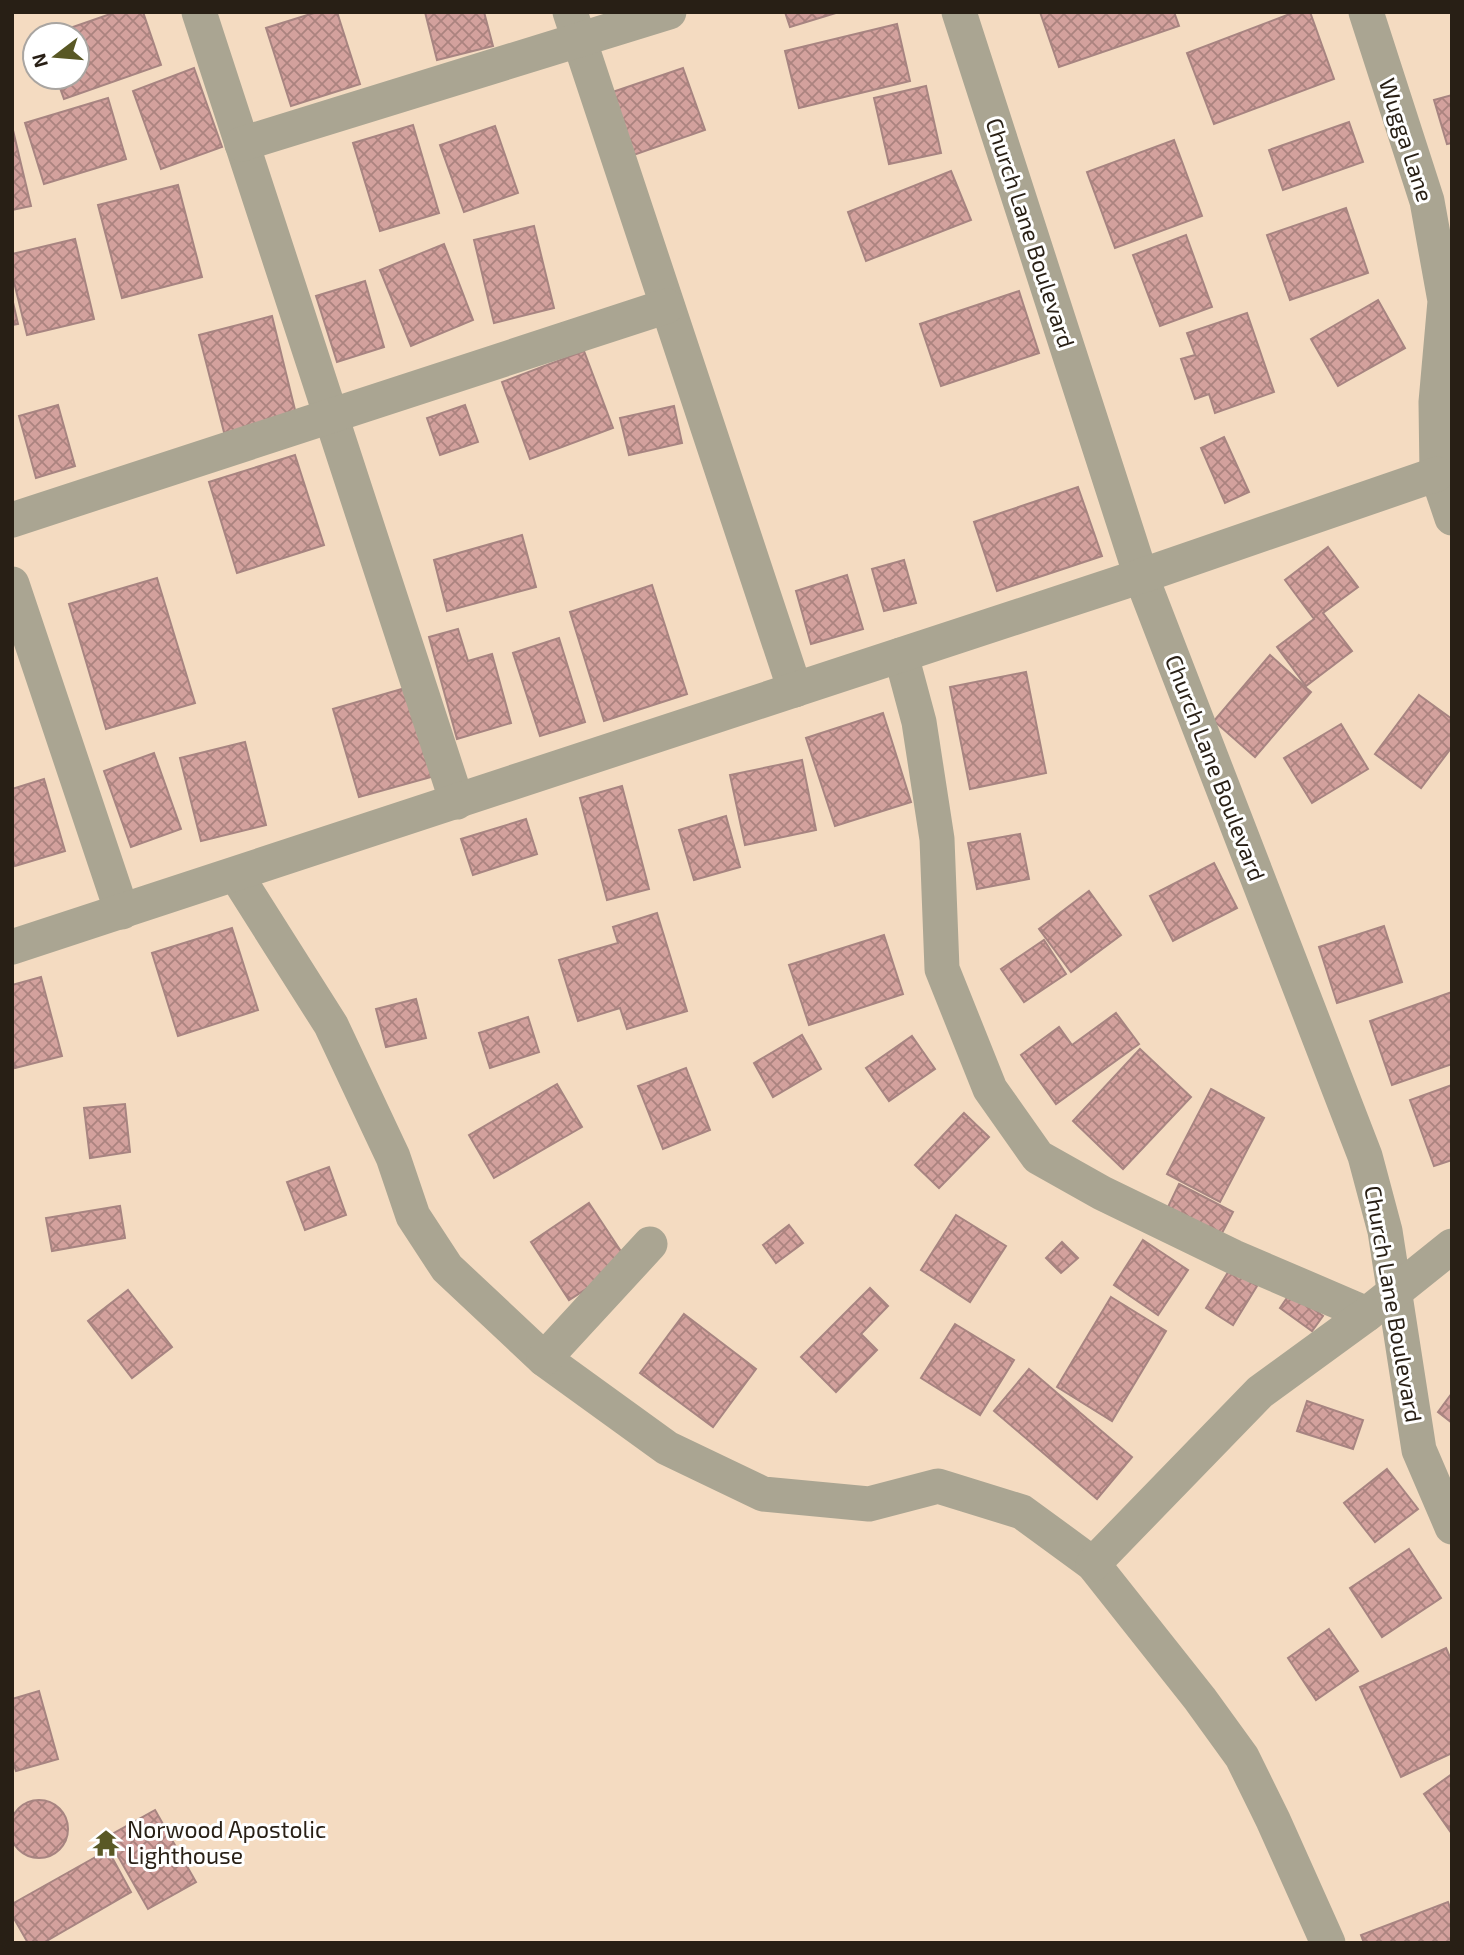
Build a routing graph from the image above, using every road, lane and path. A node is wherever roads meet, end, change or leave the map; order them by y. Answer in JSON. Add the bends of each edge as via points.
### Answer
{"nodes":[{"id":1,"x":199,"y":12,"type":"edge"},
{"id":2,"x":668,"y":12,"type":"edge"},
{"id":3,"x":959,"y":12,"type":"edge"},
{"id":4,"x":1366,"y":12,"type":"edge"},
{"id":5,"x":574,"y":26,"type":"edge"},
{"id":6,"x":242,"y":144,"type":"junction"},
{"id":7,"x":667,"y":306,"type":"junction"},
{"id":8,"x":330,"y":415,"type":"junction"},
{"id":9,"x":1437,"y":474,"type":"junction"},
{"id":10,"x":1452,"y":518,"type":"edge"},
{"id":11,"x":12,"y":520,"type":"edge"},
{"id":12,"x":1141,"y":576,"type":"junction"},
{"id":13,"x":12,"y":584,"type":"edge"},
{"id":14,"x":901,"y":655,"type":"junction"},
{"id":15,"x":795,"y":690,"type":"junction"},
{"id":16,"x":457,"y":802,"type":"junction"},
{"id":17,"x":236,"y":875,"type":"junction"},
{"id":18,"x":122,"y":912,"type":"junction"},
{"id":19,"x":12,"y":947,"type":"edge"},
{"id":20,"x":650,"y":1244,"type":"dead end"},
{"id":21,"x":1452,"y":1246,"type":"edge"},
{"id":22,"x":1381,"y":1304,"type":"junction"},
{"id":23,"x":544,"y":1359,"type":"junction"},
{"id":24,"x":1452,"y":1527,"type":"edge"},
{"id":25,"x":1093,"y":1564,"type":"junction"},
{"id":26,"x":1328,"y":1943,"type":"edge"}],
"edges":[{"from":1,"to":6,"type":"street"},
{"from":2,"to":5,"type":"street"},
{"from":3,"to":12,"type":"street","name":"Church Lane Boulevard"},
{"from":4,"to":9,"type":"street","name":"Wugga Lane","via":[[1427,201],[1445,301],[1436,402]]},
{"from":5,"to":6,"type":"street"},
{"from":5,"to":7,"type":"street"},
{"from":6,"to":8,"type":"street"},
{"from":7,"to":8,"type":"street"},
{"from":7,"to":15,"type":"street"},
{"from":8,"to":11,"type":"street"},
{"from":8,"to":16,"type":"street"},
{"from":9,"to":10,"type":"street","name":"Wugga Lane"},
{"from":9,"to":12,"type":"street"},
{"from":12,"to":14,"type":"street"},
{"from":12,"to":22,"type":"street","name":"Church Lane Boulevard","via":[[1365,1156],[1385,1231]]},
{"from":13,"to":18,"type":"street"},
{"from":14,"to":15,"type":"street"},
{"from":14,"to":22,"type":"street","via":[[919,722],[937,839],[942,969],[990,1088],[1038,1157],[1222,1251]]},
{"from":15,"to":16,"type":"street"},
{"from":16,"to":17,"type":"street"},
{"from":17,"to":18,"type":"street"},
{"from":17,"to":23,"type":"street","via":[[331,1025],[393,1157],[413,1216],[447,1268]]},
{"from":18,"to":19,"type":"street"},
{"from":20,"to":23,"type":"street"},
{"from":21,"to":22,"type":"street"},
{"from":22,"to":24,"type":"street","name":"Church Lane Boulevard","via":[[1419,1450]]},
{"from":22,"to":25,"type":"street","via":[[1260,1391]]},
{"from":23,"to":25,"type":"street","via":[[667,1448],[763,1494],[869,1504],[938,1486],[1022,1512]]},
{"from":25,"to":26,"type":"street","via":[[1242,1757]]}]}
